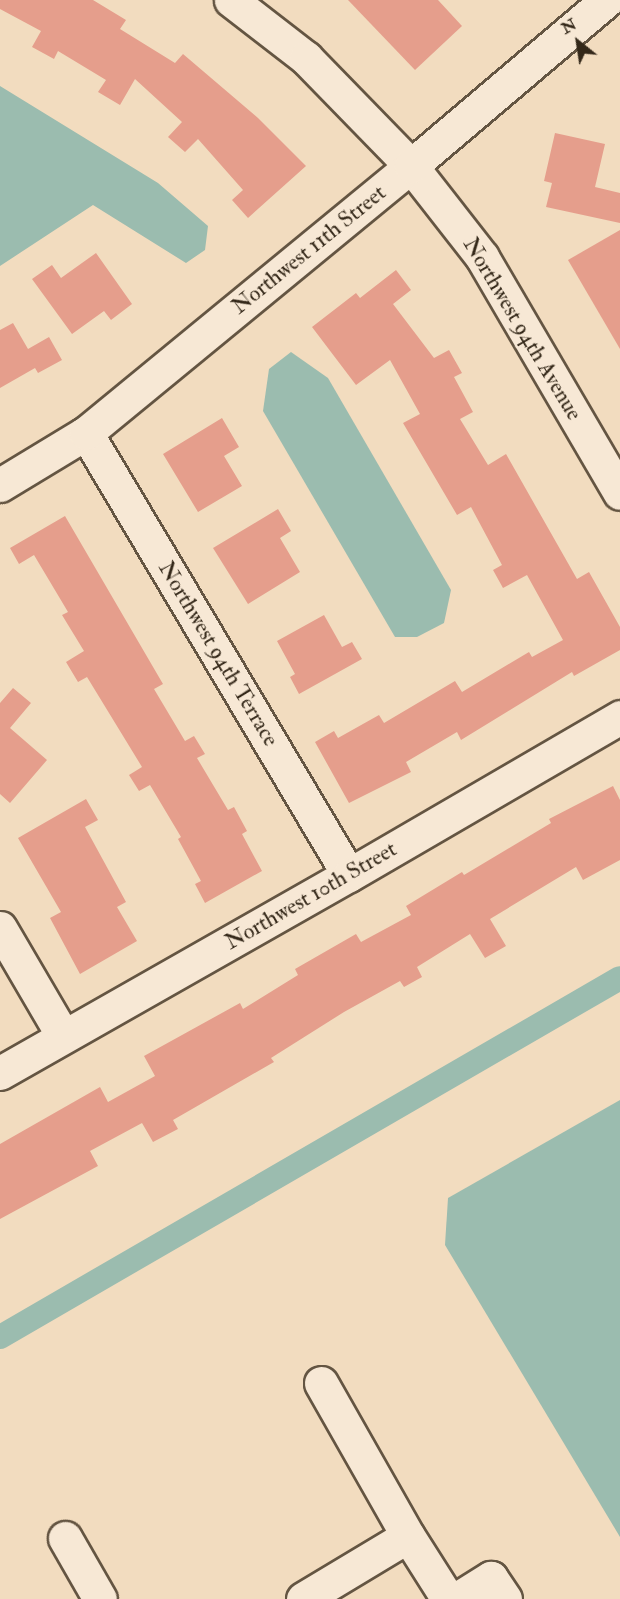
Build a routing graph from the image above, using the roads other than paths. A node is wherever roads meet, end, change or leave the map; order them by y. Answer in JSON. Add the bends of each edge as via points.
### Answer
{"nodes":[{"id":1,"x":231,"y":0,"type":"edge"},
{"id":2,"x":607,"y":0,"type":"edge"},
{"id":3,"x":411,"y":166,"type":"junction"},
{"id":4,"x":86,"y":433,"type":"junction"},
{"id":5,"x":0,"y":485,"type":"edge"},
{"id":6,"x":620,"y":492,"type":"edge"},
{"id":7,"x":620,"y":717,"type":"edge"},
{"id":8,"x":349,"y":875,"type":"junction"},
{"id":9,"x":0,"y":928,"type":"edge"},
{"id":10,"x":63,"y":1036,"type":"junction"},
{"id":11,"x":0,"y":1073,"type":"edge"},
{"id":12,"x":321,"y":1383,"type":"dead end"},
{"id":13,"x":408,"y":1536,"type":"junction"},
{"id":14,"x":65,"y":1538,"type":"dead end"},
{"id":15,"x":100,"y":1599,"type":"edge"},
{"id":16,"x":303,"y":1599,"type":"edge"},
{"id":17,"x":448,"y":1599,"type":"edge"},
{"id":18,"x":457,"y":1599,"type":"edge"},
{"id":19,"x":505,"y":1599,"type":"edge"}],
"edges":[{"from":1,"to":3,"type":"street","name":"Northwest 94th Avenue","via":[[306,58]]},
{"from":2,"to":3,"type":"street","name":"Northwest 11th Street"},
{"from":3,"to":4,"type":"street","name":"Northwest 11th Street"},
{"from":3,"to":6,"type":"street","name":"Northwest 94th Avenue","via":[[482,257]]},
{"from":4,"to":5,"type":"street","name":"Northwest 11th Street"},
{"from":4,"to":8,"type":"street","name":"Northwest 94th Terrace"},
{"from":7,"to":8,"type":"street","name":"Northwest 10th Street"},
{"from":8,"to":10,"type":"street","name":"Northwest 10th Street"},
{"from":9,"to":10,"type":"street"},
{"from":10,"to":11,"type":"street","name":"Northwest 10th Street"},
{"from":12,"to":13,"type":"street"},
{"from":13,"to":16,"type":"street"},
{"from":13,"to":17,"type":"street"},
{"from":14,"to":15,"type":"street"},
{"from":18,"to":19,"type":"street","via":[[491,1578]]}]}
